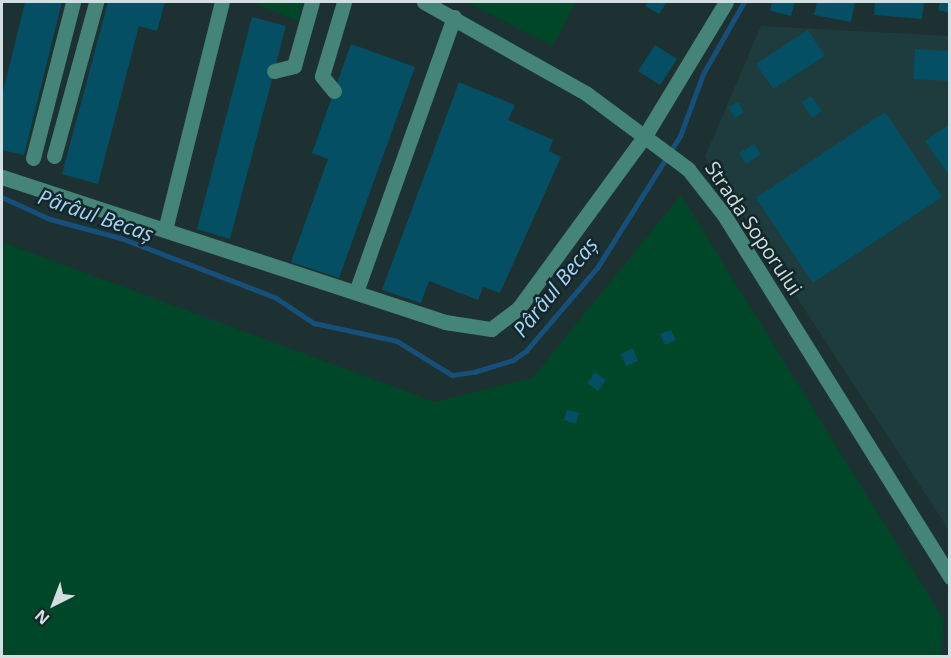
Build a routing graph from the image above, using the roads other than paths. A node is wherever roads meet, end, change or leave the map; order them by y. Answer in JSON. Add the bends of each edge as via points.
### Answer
{"nodes":[{"id":1,"x":73,"y":2,"type":"edge"},
{"id":2,"x":96,"y":2,"type":"edge"},
{"id":3,"x":222,"y":2,"type":"edge"},
{"id":4,"x":312,"y":2,"type":"edge"},
{"id":5,"x":344,"y":2,"type":"edge"},
{"id":6,"x":424,"y":2,"type":"edge"},
{"id":7,"x":726,"y":2,"type":"edge"},
{"id":8,"x":454,"y":17,"type":"junction"},
{"id":9,"x":274,"y":71,"type":"dead end"},
{"id":10,"x":334,"y":91,"type":"dead end"},
{"id":11,"x":652,"y":138,"type":"junction"},
{"id":12,"x":54,"y":156,"type":"dead end"},
{"id":13,"x":33,"y":158,"type":"dead end"},
{"id":14,"x":2,"y":177,"type":"edge"},
{"id":15,"x":165,"y":230,"type":"junction"},
{"id":16,"x":356,"y":292,"type":"junction"},
{"id":17,"x":950,"y":577,"type":"edge"}],
"edges":[{"from":1,"to":13,"type":"street"},
{"from":2,"to":12,"type":"street"},
{"from":3,"to":15,"type":"street"},
{"from":4,"to":9,"type":"street","via":[[294,66]]},
{"from":5,"to":10,"type":"street","via":[[322,76]]},
{"from":6,"to":8,"type":"street","name":"Strada Soporului"},
{"from":7,"to":11,"type":"street"},
{"from":8,"to":11,"type":"street","name":"Strada Soporului"},
{"from":8,"to":16,"type":"street"},
{"from":11,"to":16,"type":"street","via":[[518,309],[499,326],[466,328]]},
{"from":11,"to":17,"type":"street","name":"Strada Soporului","via":[[673,155],[724,215]]},
{"from":14,"to":15,"type":"street"},
{"from":15,"to":16,"type":"street"}]}
